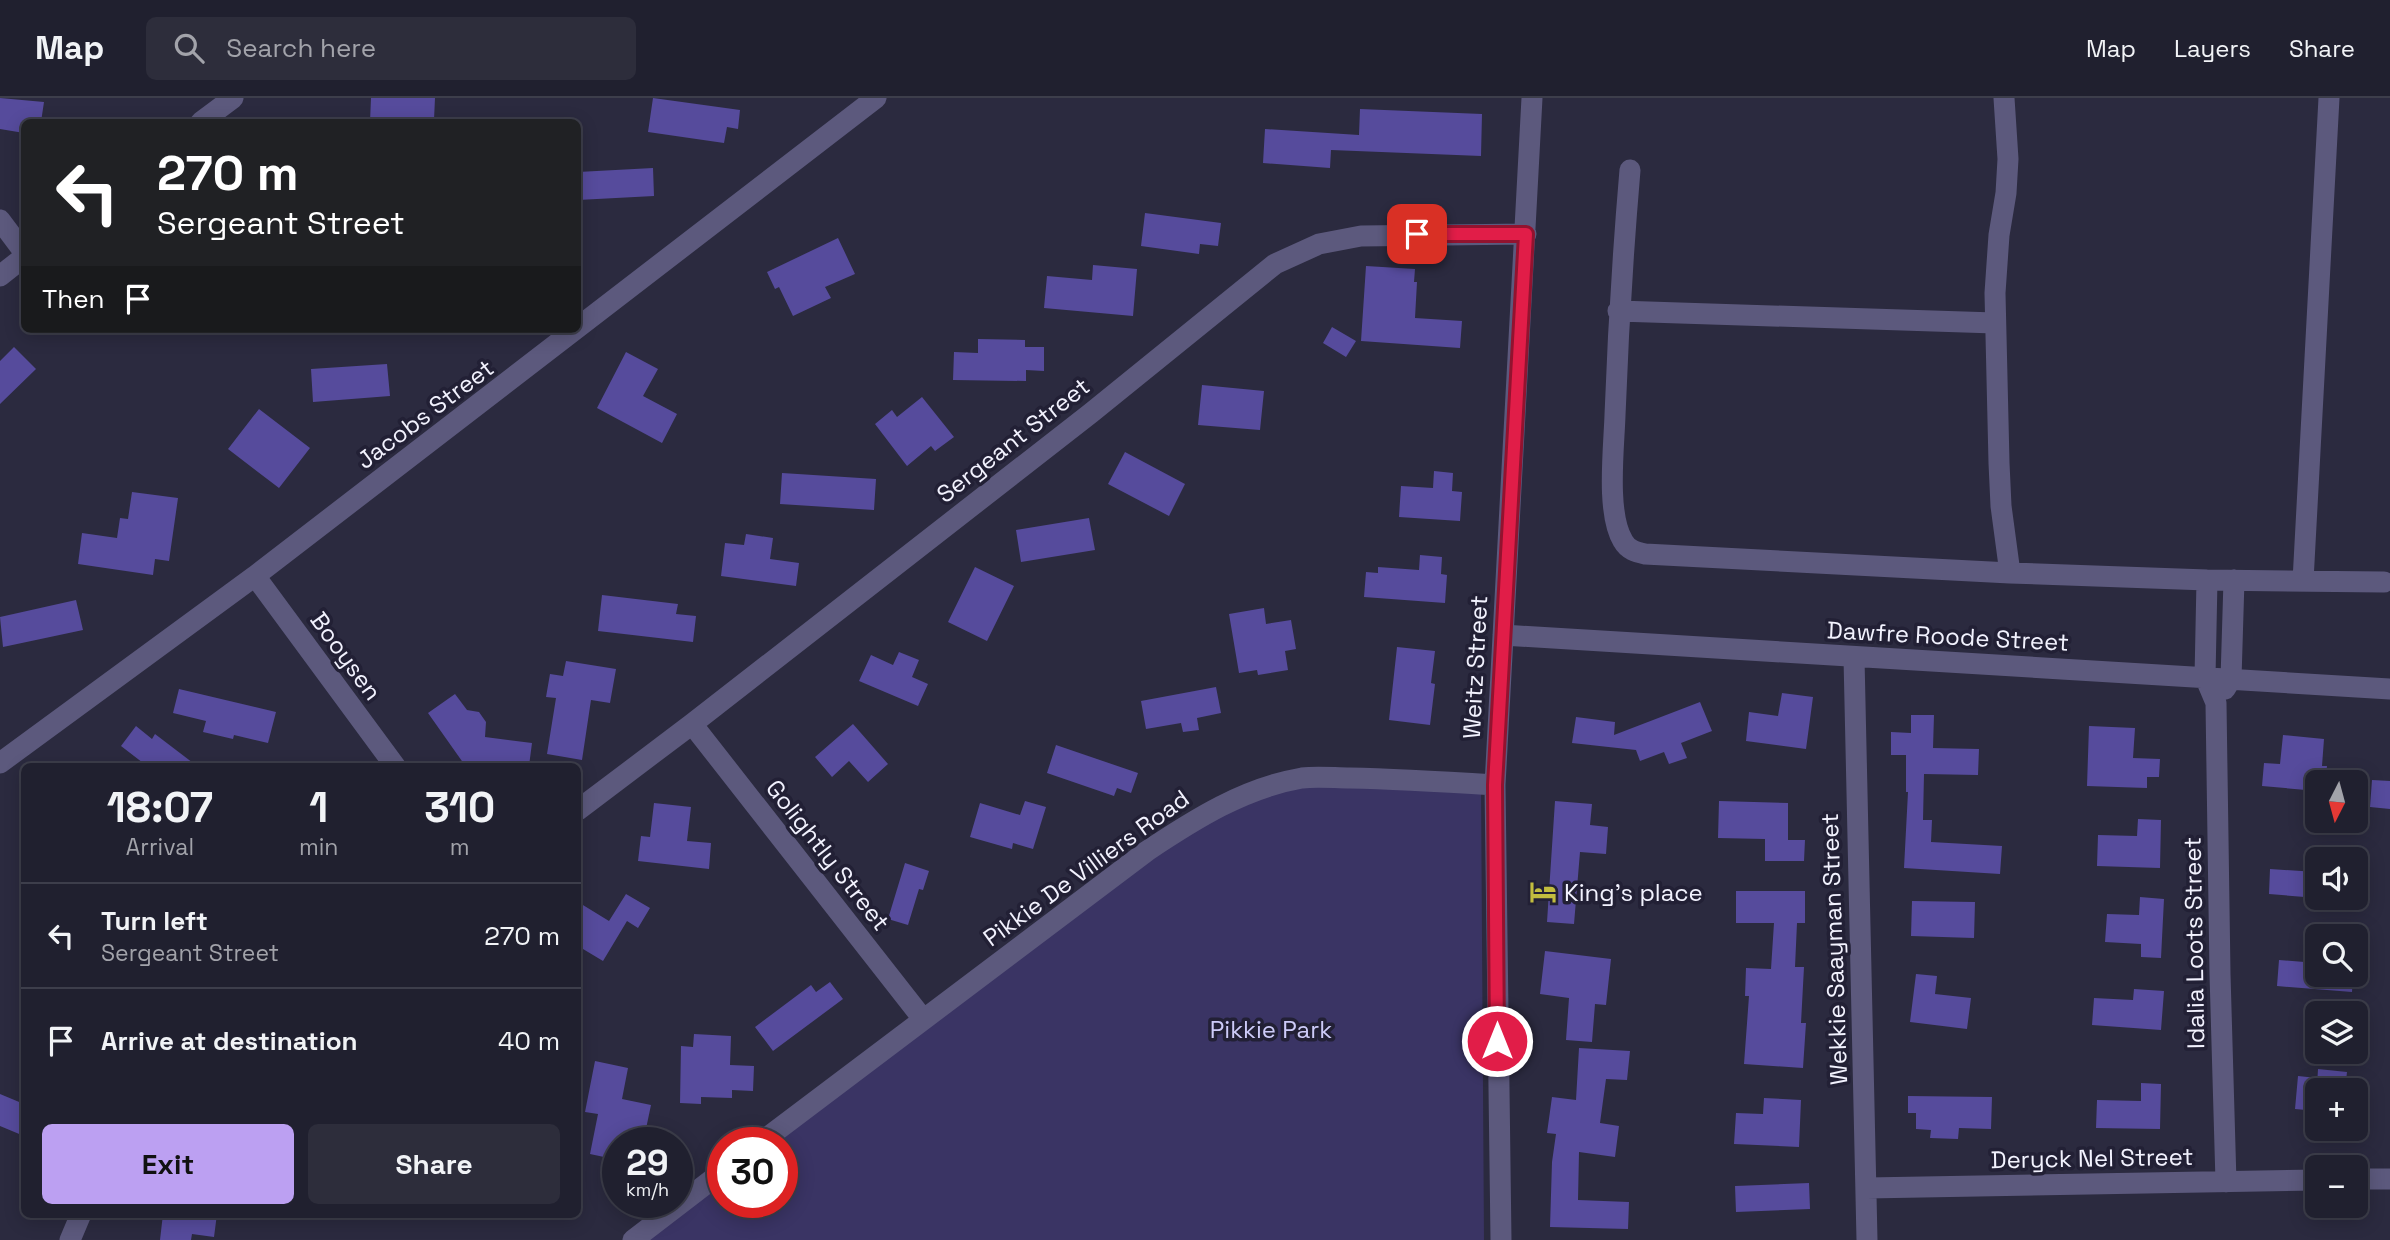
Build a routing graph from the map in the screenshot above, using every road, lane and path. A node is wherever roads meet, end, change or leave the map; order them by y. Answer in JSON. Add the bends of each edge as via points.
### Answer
{"nodes":[{"id":1,"x":233,"y":98,"type":"edge"},
{"id":2,"x":876,"y":98,"type":"edge"},
{"id":3,"x":1532,"y":98,"type":"edge"},
{"id":4,"x":2004,"y":98,"type":"edge"},
{"id":5,"x":2329,"y":98,"type":"edge"},
{"id":6,"x":205,"y":119,"type":"edge"},
{"id":7,"x":1630,"y":170,"type":"dead end"},
{"id":8,"x":0,"y":220,"type":"edge"},
{"id":9,"x":1526,"y":234,"type":"junction"},
{"id":10,"x":21,"y":247,"type":"edge"},
{"id":11,"x":21,"y":259,"type":"edge"},
{"id":12,"x":0,"y":276,"type":"edge"},
{"id":13,"x":1618,"y":311,"type":"junction"},
{"id":14,"x":1995,"y":323,"type":"junction"},
{"id":15,"x":581,"y":325,"type":"edge"},
{"id":16,"x":571,"y":333,"type":"edge"},
{"id":17,"x":2010,"y":573,"type":"junction"},
{"id":18,"x":256,"y":576,"type":"junction"},
{"id":19,"x":2207,"y":580,"type":"junction"},
{"id":20,"x":2234,"y":580,"type":"junction"},
{"id":21,"x":2303,"y":581,"type":"junction"},
{"id":22,"x":2384,"y":582,"type":"dead end"},
{"id":23,"x":1503,"y":635,"type":"junction"},
{"id":24,"x":1854,"y":657,"type":"junction"},
{"id":25,"x":2205,"y":677,"type":"junction"},
{"id":26,"x":2231,"y":679,"type":"junction"},
{"id":27,"x":2390,"y":689,"type":"edge"},
{"id":28,"x":2216,"y":703,"type":"junction"},
{"id":29,"x":692,"y":724,"type":"junction"},
{"id":30,"x":0,"y":763,"type":"edge"},
{"id":31,"x":393,"y":763,"type":"edge"},
{"id":32,"x":1495,"y":785,"type":"junction"},
{"id":33,"x":581,"y":808,"type":"edge"},
{"id":34,"x":923,"y":1019,"type":"junction"},
{"id":35,"x":781,"y":1127,"type":"edge"},
{"id":36,"x":2368,"y":1179,"type":"edge"},
{"id":37,"x":2390,"y":1179,"type":"edge"},
{"id":38,"x":2305,"y":1180,"type":"edge"},
{"id":39,"x":2226,"y":1182,"type":"junction"},
{"id":40,"x":707,"y":1183,"type":"edge"},
{"id":41,"x":1867,"y":1188,"type":"junction"},
{"id":42,"x":79,"y":1218,"type":"edge"},
{"id":43,"x":70,"y":1240,"type":"edge"},
{"id":44,"x":633,"y":1240,"type":"edge"},
{"id":45,"x":1501,"y":1240,"type":"edge"},
{"id":46,"x":1867,"y":1240,"type":"edge"}],
"edges":[{"from":1,"to":6,"type":"street"},
{"from":2,"to":15,"type":"street","name":"Jacobs Street"},
{"from":3,"to":9,"type":"street","name":"Weitz Street"},
{"from":4,"to":14,"type":"street","via":[[2007,193],[1998,234]]},
{"from":5,"to":21,"type":"street"},
{"from":7,"to":13,"type":"street"},
{"from":8,"to":10,"type":"street"},
{"from":9,"to":23,"type":"street","name":"Weitz Street"},
{"from":9,"to":29,"type":"street","name":"Sergeant Street","via":[[1361,236],[1319,244],[1275,264]]},
{"from":11,"to":12,"type":"street"},
{"from":13,"to":14,"type":"street"},
{"from":13,"to":17,"type":"street","via":[[1612,486],[1616,523],[1632,551]]},
{"from":14,"to":17,"type":"street","via":[[2000,495]]},
{"from":16,"to":18,"type":"street","name":"Jacobs Street"},
{"from":17,"to":19,"type":"street"},
{"from":18,"to":30,"type":"street","name":"Jacobs Street"},
{"from":18,"to":31,"type":"street","name":"Booysen"},
{"from":19,"to":20,"type":"street"},
{"from":19,"to":25,"type":"street"},
{"from":20,"to":21,"type":"street"},
{"from":20,"to":26,"type":"street"},
{"from":21,"to":22,"type":"street"},
{"from":23,"to":24,"type":"street","name":"Dawfre Roode Street"},
{"from":23,"to":32,"type":"street","name":"Weitz Street"},
{"from":24,"to":25,"type":"street","name":"Dawfre Roode Street"},
{"from":24,"to":41,"type":"street","name":"Wekkie Saayman Street"},
{"from":25,"to":26,"type":"street","name":"Dawfre Roode Street"},
{"from":25,"to":28,"type":"street","name":"Idalia Loots Street"},
{"from":26,"to":27,"type":"street","name":"Dawfre Roode Street"},
{"from":26,"to":28,"type":"street"},
{"from":28,"to":39,"type":"street","name":"Idalia Loots Street"},
{"from":29,"to":33,"type":"street","name":"Sergeant Street"},
{"from":29,"to":34,"type":"street","name":"Golightly Street"},
{"from":32,"to":34,"type":"street","name":"Pikkie De Villiers Road","via":[[1304,778],[1236,798],[1147,851]]},
{"from":32,"to":45,"type":"street","name":"Weitz Street"},
{"from":34,"to":35,"type":"street","name":"Pikkie De Villiers Road"},
{"from":36,"to":37,"type":"street"},
{"from":38,"to":39,"type":"street","name":"Deryck Nel Street"},
{"from":39,"to":41,"type":"street","name":"Deryck Nel Street"},
{"from":40,"to":44,"type":"street"},
{"from":41,"to":46,"type":"street","name":"Wekkie Saayman Street"},
{"from":42,"to":43,"type":"street"}]}
